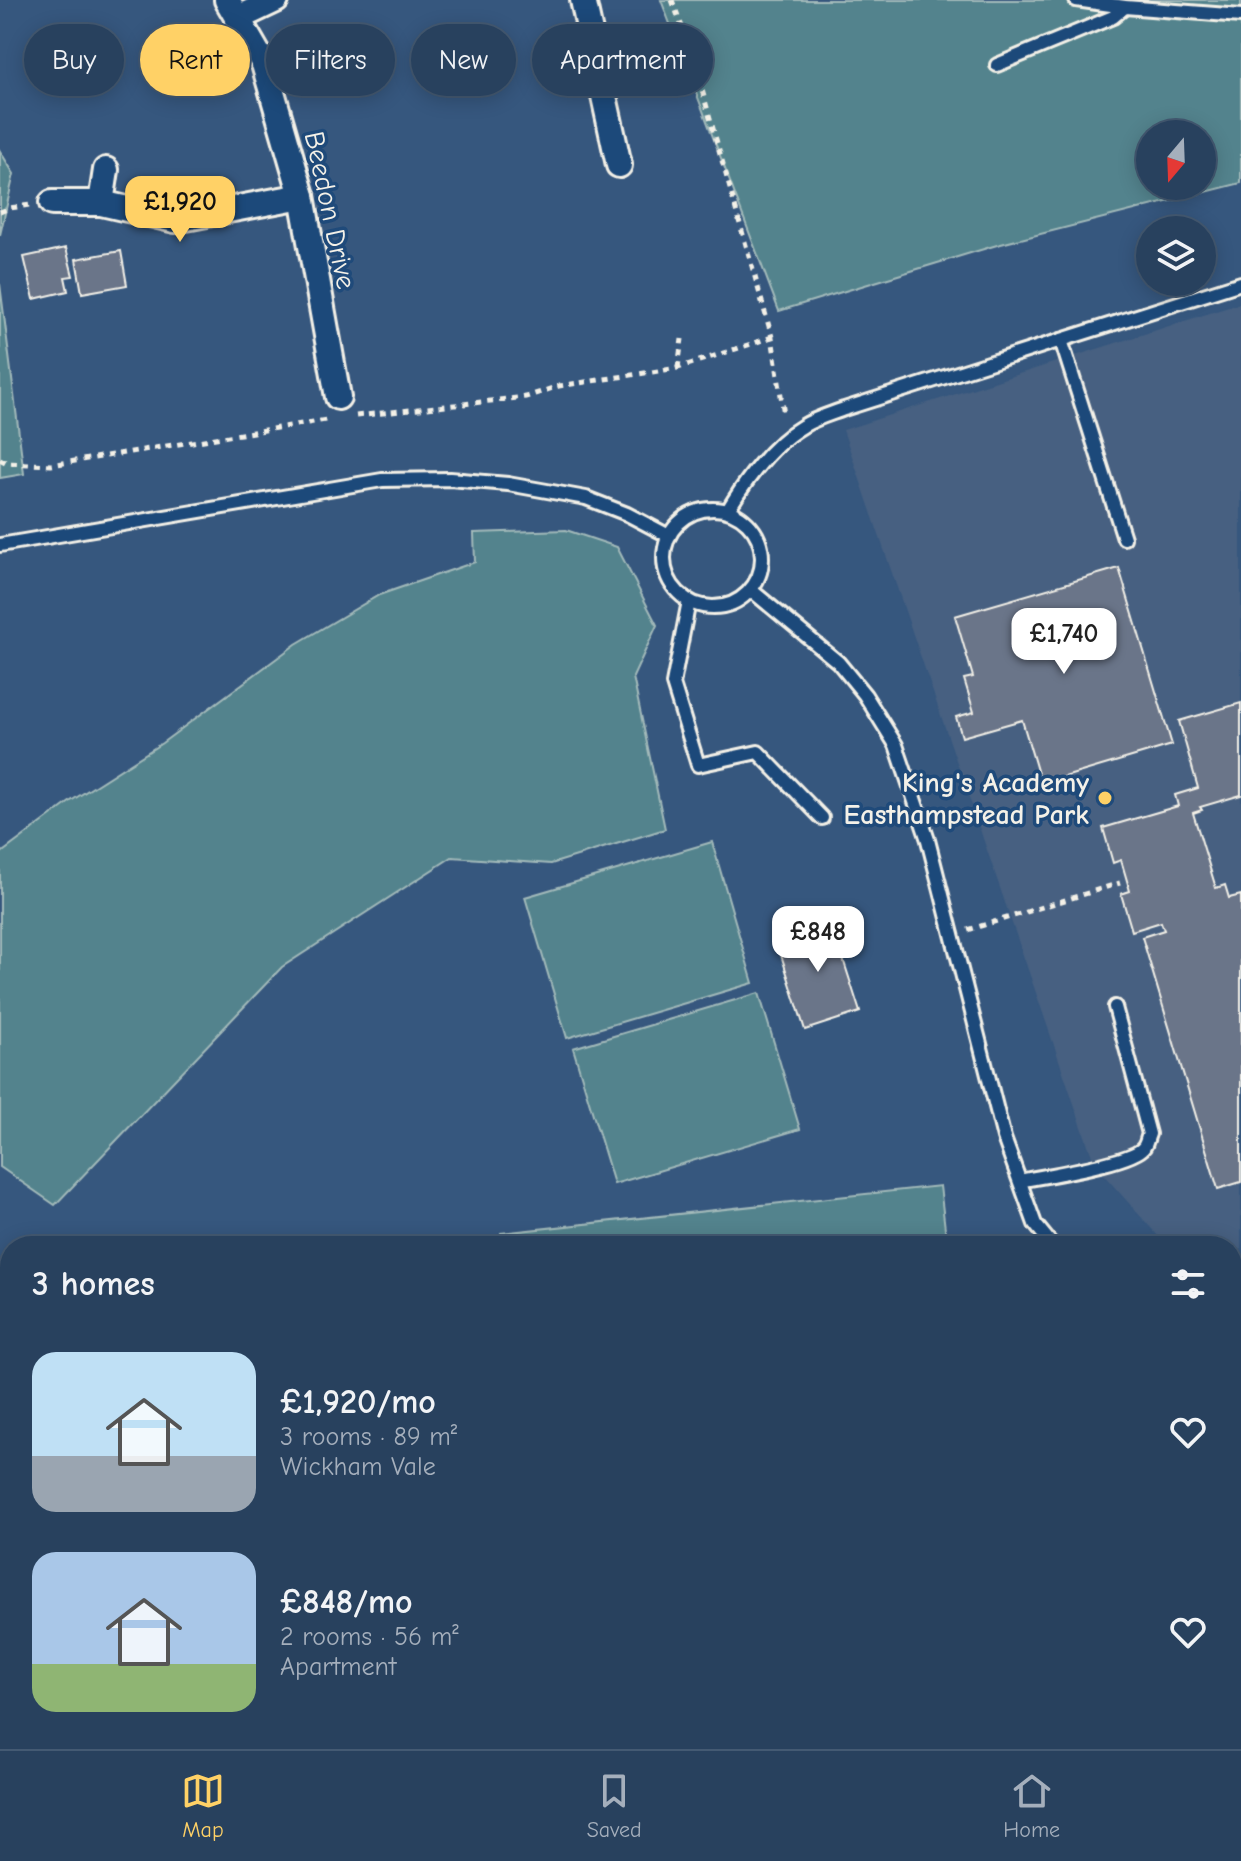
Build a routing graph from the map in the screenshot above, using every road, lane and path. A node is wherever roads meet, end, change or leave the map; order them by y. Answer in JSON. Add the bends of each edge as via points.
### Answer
{"nodes":[{"id":1,"x":276,"y":0,"type":"edge"},
{"id":2,"x":583,"y":0,"type":"edge"},
{"id":3,"x":672,"y":0,"type":"edge"},
{"id":4,"x":1076,"y":0,"type":"edge"},
{"id":5,"x":1125,"y":7,"type":"junction"},
{"id":6,"x":232,"y":9,"type":"edge"},
{"id":7,"x":1241,"y":16,"type":"edge"},
{"id":8,"x":997,"y":65,"type":"dead end"},
{"id":9,"x":619,"y":165,"type":"dead end"},
{"id":10,"x":106,"y":170,"type":"dead end"},
{"id":11,"x":302,"y":196,"type":"junction"},
{"id":12,"x":52,"y":203,"type":"dead end"},
{"id":13,"x":101,"y":203,"type":"junction"},
{"id":14,"x":1241,"y":283,"type":"edge"},
{"id":15,"x":772,"y":337,"type":"junction"},
{"id":16,"x":682,"y":339,"type":"dead end"},
{"id":17,"x":1061,"y":340,"type":"junction"},
{"id":18,"x":678,"y":368,"type":"junction"},
{"id":19,"x":338,"y":408,"type":"joint"},
{"id":20,"x":355,"y":416,"type":"dead end"},
{"id":21,"x":787,"y":437,"type":"junction"},
{"id":22,"x":0,"y":459,"type":"edge"},
{"id":23,"x":728,"y":510,"type":"junction"},
{"id":24,"x":669,"y":536,"type":"junction"},
{"id":25,"x":1124,"y":538,"type":"dead end"},
{"id":26,"x":0,"y":545,"type":"edge"},
{"id":27,"x":751,"y":590,"type":"junction"},
{"id":28,"x":689,"y":601,"type":"junction"},
{"id":29,"x":822,"y":818,"type":"dead end"},
{"id":30,"x":1120,"y":883,"type":"dead end"},
{"id":31,"x":953,"y":934,"type":"junction"},
{"id":32,"x":1115,"y":1007,"type":"dead end"},
{"id":33,"x":1020,"y":1181,"type":"junction"},
{"id":34,"x":1045,"y":1236,"type":"edge"}],
"edges":[{"from":1,"to":6,"type":"street"},
{"from":2,"to":9,"type":"street"},
{"from":3,"to":15,"type":"path"},
{"from":4,"to":5,"type":"lane"},
{"from":5,"to":7,"type":"lane"},
{"from":5,"to":8,"type":"lane","via":[[1113,17]]},
{"from":6,"to":11,"type":"street","name":"Beedon Drive","via":[[264,64]]},
{"from":10,"to":13,"type":"street"},
{"from":11,"to":13,"type":"street","via":[[175,220]]},
{"from":11,"to":19,"type":"street","name":"Beedon Drive"},
{"from":12,"to":13,"type":"street"},
{"from":14,"to":17,"type":"lane"},
{"from":15,"to":18,"type":"path"},
{"from":15,"to":21,"type":"path"},
{"from":16,"to":18,"type":"path"},
{"from":17,"to":21,"type":"lane","via":[[844,409]]},
{"from":17,"to":25,"type":"lane"},
{"from":18,"to":20,"type":"path","via":[[559,386],[526,397]]},
{"from":19,"to":22,"type":"path","via":[[51,465]]},
{"from":21,"to":23,"type":"lane"},
{"from":23,"to":24,"type":"lane","via":[[696,511]]},
{"from":23,"to":27,"type":"lane","via":[[746,520],[762,550],[759,577]]},
{"from":24,"to":26,"type":"lane","via":[[586,498],[450,479],[382,480]]},
{"from":24,"to":28,"type":"lane","via":[[663,556],[666,573]]},
{"from":27,"to":28,"type":"lane","via":[[722,607]]},
{"from":27,"to":31,"type":"lane","via":[[838,662],[896,745]]},
{"from":28,"to":29,"type":"lane","via":[[673,684],[698,765],[758,752]]},
{"from":30,"to":31,"type":"path"},
{"from":31,"to":33,"type":"lane","via":[[1004,1138]]},
{"from":32,"to":33,"type":"lane","via":[[1149,1134],[1144,1147],[1113,1162]]},
{"from":33,"to":34,"type":"lane","via":[[1035,1224]]}]}
